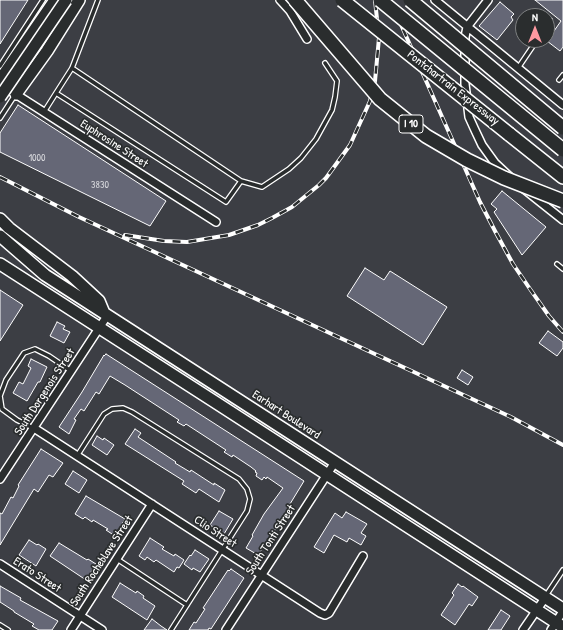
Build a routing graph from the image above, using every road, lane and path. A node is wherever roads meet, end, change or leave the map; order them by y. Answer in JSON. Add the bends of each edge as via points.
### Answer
{"nodes":[{"id":1,"x":43,"y":0,"type":"edge"},
{"id":2,"x":54,"y":0,"type":"edge"},
{"id":3,"x":60,"y":0,"type":"edge"},
{"id":4,"x":66,"y":0,"type":"edge"},
{"id":5,"x":79,"y":0,"type":"edge"},
{"id":6,"x":98,"y":0,"type":"edge"},
{"id":7,"x":280,"y":0,"type":"edge"},
{"id":8,"x":295,"y":0,"type":"edge"},
{"id":9,"x":342,"y":0,"type":"edge"},
{"id":10,"x":380,"y":0,"type":"edge"},
{"id":11,"x":410,"y":0,"type":"edge"},
{"id":12,"x":435,"y":0,"type":"edge"},
{"id":13,"x":488,"y":0,"type":"edge"},
{"id":14,"x":468,"y":27,"type":"junction"},
{"id":15,"x":307,"y":39,"type":"dead end"},
{"id":16,"x":532,"y":48,"type":"edge"},
{"id":17,"x":325,"y":63,"type":"dead end"},
{"id":18,"x":0,"y":66,"type":"edge"},
{"id":19,"x":72,"y":68,"type":"junction"},
{"id":20,"x":518,"y":68,"type":"junction"},
{"id":21,"x":563,"y":75,"type":"edge"},
{"id":22,"x":559,"y":80,"type":"dead end"},
{"id":23,"x":0,"y":84,"type":"edge"},
{"id":24,"x":56,"y":93,"type":"junction"},
{"id":25,"x":16,"y":94,"type":"junction"},
{"id":26,"x":0,"y":97,"type":"edge"},
{"id":27,"x":563,"y":105,"type":"edge"},
{"id":28,"x":44,"y":112,"type":"junction"},
{"id":29,"x":0,"y":118,"type":"edge"},
{"id":30,"x":563,"y":128,"type":"edge"},
{"id":31,"x":563,"y":150,"type":"edge"},
{"id":32,"x":563,"y":177,"type":"edge"},
{"id":33,"x":241,"y":182,"type":"junction"},
{"id":34,"x":563,"y":200,"type":"edge"},
{"id":35,"x":0,"y":219,"type":"edge"},
{"id":36,"x":563,"y":220,"type":"edge"},
{"id":37,"x":216,"y":222,"type":"dead end"},
{"id":38,"x":0,"y":236,"type":"edge"},
{"id":39,"x":0,"y":264,"type":"edge"},
{"id":40,"x":557,"y":264,"type":"dead end"},
{"id":41,"x":563,"y":270,"type":"edge"},
{"id":42,"x":106,"y":314,"type":"junction"},
{"id":43,"x":99,"y":328,"type":"junction"},
{"id":44,"x":71,"y":370,"type":"junction"},
{"id":45,"x":223,"y":390,"type":"junction"},
{"id":46,"x":215,"y":402,"type":"junction"},
{"id":47,"x":34,"y":428,"type":"junction"},
{"id":48,"x":77,"y":456,"type":"junction"},
{"id":49,"x":335,"y":462,"type":"junction"},
{"id":50,"x":327,"y":474,"type":"junction"},
{"id":51,"x":0,"y":479,"type":"edge"},
{"id":52,"x":152,"y":504,"type":"junction"},
{"id":53,"x":444,"y":532,"type":"junction"},
{"id":54,"x":436,"y":544,"type":"junction"},
{"id":55,"x":222,"y":550,"type":"junction"},
{"id":56,"x":363,"y":556,"type":"dead end"},
{"id":57,"x":116,"y":559,"type":"junction"},
{"id":58,"x":0,"y":564,"type":"edge"},
{"id":59,"x":563,"y":570,"type":"edge"},
{"id":60,"x":262,"y":575,"type":"junction"},
{"id":61,"x":545,"y":598,"type":"junction"},
{"id":62,"x":187,"y":605,"type":"junction"},
{"id":63,"x":536,"y":610,"type":"junction"},
{"id":64,"x":563,"y":610,"type":"edge"},
{"id":65,"x":80,"y":616,"type":"junction"},
{"id":66,"x":0,"y":625,"type":"edge"},
{"id":67,"x":557,"y":626,"type":"edge"},
{"id":68,"x":8,"y":630,"type":"edge"},
{"id":69,"x":71,"y":630,"type":"edge"},
{"id":70,"x":102,"y":630,"type":"edge"},
{"id":71,"x":171,"y":630,"type":"edge"},
{"id":72,"x":226,"y":630,"type":"edge"},
{"id":73,"x":523,"y":630,"type":"edge"}],
"edges":[{"from":1,"to":18,"type":"lane"},
{"from":2,"to":23,"type":"main road"},
{"from":3,"to":23,"type":"street"},
{"from":4,"to":26,"type":"main road","bridge":true},
{"from":5,"to":25,"type":"main road"},
{"from":6,"to":19,"type":"lane"},
{"from":7,"to":15,"type":"street"},
{"from":8,"to":34,"type":"highway","number":"I 10","bridge":true,"via":[[380,99],[426,136],[498,175]]},
{"from":9,"to":32,"type":"highway","name":"Pontchartrain Expressway","bridge":true},
{"from":10,"to":31,"type":"highway","name":"Pontchartrain Expressway","bridge":true},
{"from":11,"to":30,"type":"highway","bridge":true},
{"from":12,"to":14,"type":"street"},
{"from":13,"to":14,"type":"street"},
{"from":14,"to":20,"type":"street"},
{"from":14,"to":36,"type":"street","via":[[465,37],[465,84],[469,117],[482,145],[495,163]]},
{"from":16,"to":20,"type":"lane"},
{"from":17,"to":33,"type":"lane","via":[[337,81],[332,110],[316,138],[289,169],[262,187]]},
{"from":19,"to":24,"type":"lane"},
{"from":19,"to":33,"type":"lane"},
{"from":20,"to":27,"type":"street"},
{"from":21,"to":22,"type":"lane"},
{"from":23,"to":25,"type":"street","name":"Euphrosine Street"},
{"from":24,"to":28,"type":"lane"},
{"from":24,"to":33,"type":"lane","via":[[226,202]]},
{"from":25,"to":28,"type":"street","name":"Euphrosine Street"},
{"from":25,"to":29,"type":"lane"},
{"from":28,"to":37,"type":"street","name":"Euphrosine Street"},
{"from":35,"to":42,"type":"main road","via":[[72,276],[99,301]]},
{"from":38,"to":42,"type":"main road","name":"Earhart Boulevard","via":[[45,275]]},
{"from":39,"to":43,"type":"main road"},
{"from":40,"to":41,"type":"lane"},
{"from":42,"to":43,"type":"street","name":"South Dorgenois Street"},
{"from":42,"to":45,"type":"main road","name":"Earhart Boulevard"},
{"from":43,"to":44,"type":"street","name":"South Dorgenois Street"},
{"from":43,"to":46,"type":"main road"},
{"from":44,"to":47,"type":"street","name":"South Dorgenois Street"},
{"from":44,"to":47,"type":"lane","via":[[35,349],[24,353],[6,380],[0,396],[2,409]]},
{"from":45,"to":46,"type":"main road"},
{"from":45,"to":49,"type":"main road","name":"Earhart Boulevard"},
{"from":46,"to":50,"type":"main road"},
{"from":47,"to":48,"type":"street","name":"Clio Street"},
{"from":47,"to":51,"type":"street","name":"South Dorgenois Street"},
{"from":48,"to":52,"type":"street","name":"Clio Street"},
{"from":48,"to":55,"type":"lane","via":[[102,416],[112,409],[121,408],[132,412],[239,479],[248,490],[249,505]]},
{"from":49,"to":50,"type":"street","name":"South Tonti Street"},
{"from":49,"to":53,"type":"main road","name":"Earhart Boulevard"},
{"from":50,"to":54,"type":"main road"},
{"from":50,"to":60,"type":"street","name":"South Tonti Street"},
{"from":52,"to":55,"type":"street","name":"Clio Street"},
{"from":52,"to":57,"type":"street","name":"South Rocheblave Street"},
{"from":53,"to":54,"type":"main road"},
{"from":53,"to":61,"type":"main road","name":"Earhart Boulevard"},
{"from":54,"to":63,"type":"main road"},
{"from":55,"to":60,"type":"street","name":"Clio Street"},
{"from":55,"to":62,"type":"lane"},
{"from":56,"to":60,"type":"street","name":"Clio Street","via":[[329,613],[325,615]]},
{"from":57,"to":62,"type":"lane"},
{"from":57,"to":65,"type":"street","name":"South Rocheblave Street"},
{"from":58,"to":65,"type":"street","name":"Erato Street"},
{"from":59,"to":61,"type":"lane"},
{"from":60,"to":72,"type":"street","name":"South Tonti Street"},
{"from":61,"to":63,"type":"street"},
{"from":61,"to":64,"type":"main road","name":"Earhart Boulevard"},
{"from":62,"to":71,"type":"lane"},
{"from":63,"to":67,"type":"main road"},
{"from":63,"to":73,"type":"street"},
{"from":64,"to":67,"type":"street"},
{"from":65,"to":69,"type":"street","name":"South Rocheblave Street"},
{"from":65,"to":70,"type":"street","name":"Erato Street"},
{"from":66,"to":68,"type":"lane"}]}
